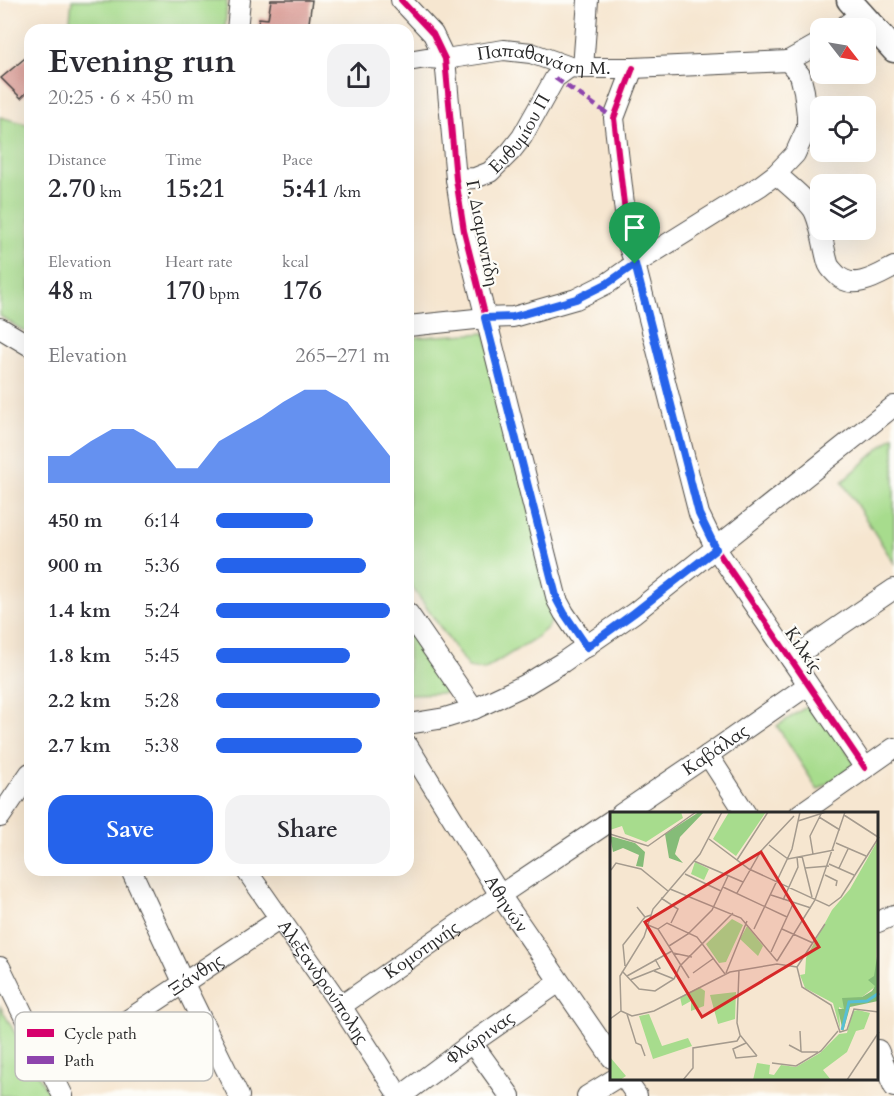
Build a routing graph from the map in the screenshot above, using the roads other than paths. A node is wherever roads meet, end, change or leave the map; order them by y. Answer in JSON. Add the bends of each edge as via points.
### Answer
{"nodes":[{"id":1,"x":240,"y":0,"type":"edge"},
{"id":2,"x":401,"y":0,"type":"edge"},
{"id":3,"x":588,"y":0,"type":"edge"},
{"id":4,"x":851,"y":14,"type":"edge"},
{"id":5,"x":238,"y":24,"type":"edge"},
{"id":6,"x":810,"y":49,"type":"edge"},
{"id":7,"x":894,"y":50,"type":"edge"},
{"id":8,"x":445,"y":59,"type":"junction"},
{"id":9,"x":414,"y":60,"type":"edge"},
{"id":10,"x":788,"y":61,"type":"junction"},
{"id":11,"x":577,"y":67,"type":"junction"},
{"id":12,"x":633,"y":68,"type":"junction"},
{"id":13,"x":776,"y":174,"type":"junction"},
{"id":14,"x":456,"y":179,"type":"junction"},
{"id":15,"x":635,"y":264,"type":"junction"},
{"id":16,"x":894,"y":267,"type":"edge"},
{"id":17,"x":485,"y":318,"type":"junction"},
{"id":18,"x":414,"y":325,"type":"edge"},
{"id":19,"x":0,"y":328,"type":"edge"},
{"id":20,"x":24,"y":342,"type":"edge"},
{"id":21,"x":894,"y":406,"type":"edge"},
{"id":22,"x":716,"y":549,"type":"junction"},
{"id":23,"x":894,"y":589,"type":"edge"},
{"id":24,"x":414,"y":622,"type":"edge"},
{"id":25,"x":587,"y":647,"type":"junction"},
{"id":26,"x":791,"y":659,"type":"junction"},
{"id":27,"x":808,"y":685,"type":"junction"},
{"id":28,"x":474,"y":709,"type":"junction"},
{"id":29,"x":414,"y":723,"type":"edge"},
{"id":30,"x":894,"y":748,"type":"edge"},
{"id":31,"x":708,"y":755,"type":"junction"},
{"id":32,"x":414,"y":756,"type":"edge"},
{"id":33,"x":865,"y":768,"type":"junction"},
{"id":34,"x":24,"y":782,"type":"edge"},
{"id":35,"x":624,"y":812,"type":"edge"},
{"id":36,"x":745,"y":812,"type":"edge"},
{"id":37,"x":803,"y":812,"type":"edge"},
{"id":38,"x":0,"y":817,"type":"edge"},
{"id":39,"x":610,"y":821,"type":"edge"},
{"id":40,"x":134,"y":876,"type":"edge"},
{"id":41,"x":250,"y":876,"type":"edge"},
{"id":42,"x":500,"y":895,"type":"junction"},
{"id":43,"x":894,"y":915,"type":"edge"},
{"id":44,"x":280,"y":919,"type":"junction"},
{"id":45,"x":879,"y":922,"type":"edge"},
{"id":46,"x":0,"y":967,"type":"edge"},
{"id":47,"x":559,"y":982,"type":"junction"},
{"id":48,"x":184,"y":984,"type":"junction"},
{"id":49,"x":341,"y":1006,"type":"junction"},
{"id":50,"x":22,"y":1012,"type":"edge"},
{"id":51,"x":141,"y":1012,"type":"edge"},
{"id":52,"x":198,"y":1012,"type":"edge"},
{"id":53,"x":213,"y":1043,"type":"edge"},
{"id":54,"x":472,"y":1043,"type":"junction"},
{"id":55,"x":879,"y":1052,"type":"edge"},
{"id":56,"x":610,"y":1055,"type":"edge"},
{"id":57,"x":56,"y":1081,"type":"edge"},
{"id":58,"x":611,"y":1081,"type":"edge"},
{"id":59,"x":627,"y":1081,"type":"edge"},
{"id":60,"x":894,"y":1087,"type":"edge"},
{"id":61,"x":63,"y":1096,"type":"edge"},
{"id":62,"x":239,"y":1096,"type":"edge"},
{"id":63,"x":400,"y":1096,"type":"edge"},
{"id":64,"x":510,"y":1096,"type":"edge"},
{"id":65,"x":587,"y":1096,"type":"edge"},
{"id":66,"x":637,"y":1096,"type":"edge"}],
"edges":[{"from":1,"to":5,"type":"street"},
{"from":2,"to":8,"type":"street","via":[[433,34]]},
{"from":3,"to":11,"type":"street"},
{"from":4,"to":7,"type":"main road"},
{"from":6,"to":10,"type":"street","name":"Παπαθανάση Μ."},
{"from":8,"to":9,"type":"street","name":"Παπαθανάση Μ."},
{"from":8,"to":11,"type":"street","name":"Παπαθανάση Μ.","via":[[504,50],[531,53]]},
{"from":8,"to":14,"type":"street","name":"Γ. Διαμαντίδη"},
{"from":10,"to":12,"type":"street","name":"Παπαθανάση Μ."},
{"from":10,"to":13,"type":"street","via":[[800,75],[807,128],[795,154]]},
{"from":11,"to":12,"type":"street","name":"Παπαθανάση Μ."},
{"from":11,"to":14,"type":"street","name":"Ευθυμίου Π","via":[[555,78],[522,137],[490,172]]},
{"from":12,"to":15,"type":"street","name":"Κιλκίς","via":[[614,118],[629,247]]},
{"from":13,"to":15,"type":"street"},
{"from":13,"to":16,"type":"street","via":[[811,206],[829,266],[842,280],[851,283],[872,279]]},
{"from":14,"to":17,"type":"street","name":"Γ. Διαμαντίδη"},
{"from":15,"to":17,"type":"street","via":[[576,299],[513,317]]},
{"from":15,"to":22,"type":"street","name":"Κιλκίς","via":[[699,514]]},
{"from":17,"to":18,"type":"street"},
{"from":17,"to":25,"type":"street","name":"Γ. Διαμαντίδη","via":[[557,600]]},
{"from":19,"to":20,"type":"street"},
{"from":21,"to":22,"type":"street"},
{"from":22,"to":25,"type":"street"},
{"from":22,"to":26,"type":"street","name":"Κιλκίς"},
{"from":23,"to":26,"type":"street"},
{"from":24,"to":28,"type":"street"},
{"from":25,"to":28,"type":"street","via":[[525,685]]},
{"from":26,"to":27,"type":"street","name":"Κιλκίς"},
{"from":27,"to":31,"type":"street","name":"Καβάλας"},
{"from":27,"to":33,"type":"street","name":"Κιλκίς"},
{"from":28,"to":29,"type":"street"},
{"from":30,"to":33,"type":"street"},
{"from":31,"to":35,"type":"street","name":"Καβάλας"},
{"from":31,"to":36,"type":"street"},
{"from":32,"to":42,"type":"street","name":"Αθηνών"},
{"from":33,"to":37,"type":"street"},
{"from":34,"to":38,"type":"street"},
{"from":39,"to":42,"type":"street"},
{"from":40,"to":48,"type":"street"},
{"from":41,"to":44,"type":"street","name":"Αλεξανδρούπολης"},
{"from":42,"to":47,"type":"street","name":"Αθηνών"},
{"from":42,"to":49,"type":"street","name":"Κομοτηνής"},
{"from":43,"to":45,"type":"street"},
{"from":44,"to":48,"type":"street","name":"Ξάνθης"},
{"from":44,"to":49,"type":"street","name":"Αλεξανδρούπολης"},
{"from":46,"to":50,"type":"street"},
{"from":47,"to":54,"type":"street","name":"Φλώρινας"},
{"from":47,"to":56,"type":"street","name":"Αθηνών"},
{"from":48,"to":51,"type":"street","name":"Ξάνθης"},
{"from":48,"to":52,"type":"street"},
{"from":49,"to":63,"type":"street","name":"Αλεξανδρούπολης"},
{"from":53,"to":62,"type":"street"},
{"from":54,"to":63,"type":"street","name":"Φλώρινας"},
{"from":54,"to":64,"type":"street"},
{"from":55,"to":60,"type":"street"},
{"from":57,"to":61,"type":"street"},
{"from":58,"to":65,"type":"street"},
{"from":59,"to":66,"type":"street"}]}
